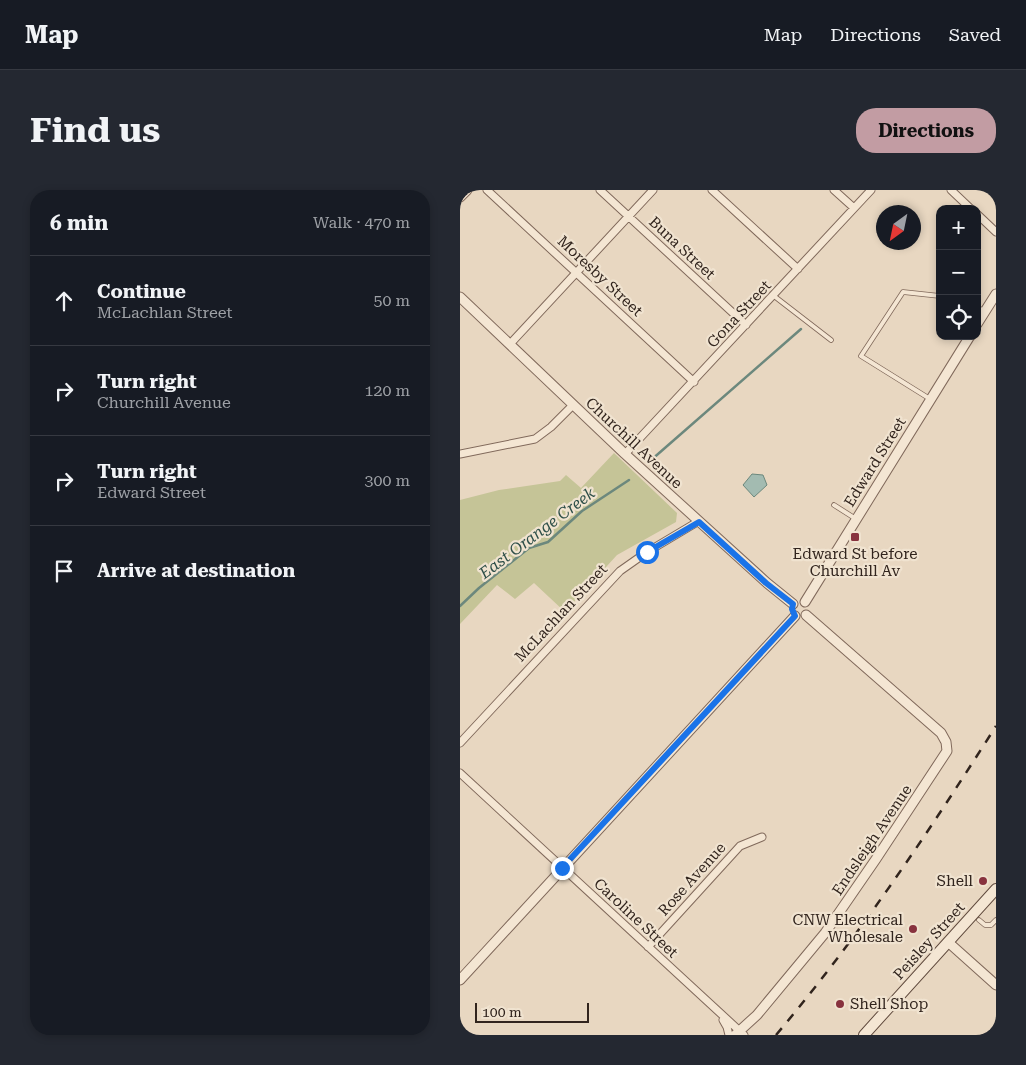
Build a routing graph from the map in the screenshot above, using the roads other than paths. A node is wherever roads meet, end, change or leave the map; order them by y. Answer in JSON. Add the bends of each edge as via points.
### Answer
{"nodes":[{"id":1,"x":467,"y":190,"type":"edge"},
{"id":2,"x":487,"y":190,"type":"edge"},
{"id":3,"x":600,"y":190,"type":"edge"},
{"id":4,"x":653,"y":190,"type":"edge"},
{"id":5,"x":712,"y":190,"type":"edge"},
{"id":6,"x":834,"y":190,"type":"edge"},
{"id":7,"x":870,"y":190,"type":"edge"},
{"id":8,"x":951,"y":190,"type":"edge"},
{"id":9,"x":460,"y":197,"type":"edge"},
{"id":10,"x":967,"y":205,"type":"edge"},
{"id":11,"x":854,"y":208,"type":"junction"},
{"id":12,"x":628,"y":216,"type":"junction"},
{"id":13,"x":981,"y":218,"type":"edge"},
{"id":14,"x":996,"y":232,"type":"edge"},
{"id":15,"x":798,"y":269,"type":"junction"},
{"id":16,"x":577,"y":273,"type":"junction"},
{"id":17,"x":996,"y":294,"type":"edge"},
{"id":18,"x":774,"y":296,"type":"junction"},
{"id":19,"x":936,"y":296,"type":"edge"},
{"id":20,"x":460,"y":297,"type":"edge"},
{"id":21,"x":981,"y":310,"type":"edge"},
{"id":22,"x":746,"y":325,"type":"junction"},
{"id":23,"x":830,"y":340,"type":"dead end"},
{"id":24,"x":968,"y":340,"type":"edge"},
{"id":25,"x":510,"y":344,"type":"junction"},
{"id":26,"x":694,"y":382,"type":"junction"},
{"id":27,"x":930,"y":400,"type":"junction"},
{"id":28,"x":573,"y":404,"type":"junction"},
{"id":29,"x":460,"y":454,"type":"edge"},
{"id":30,"x":625,"y":454,"type":"junction"},
{"id":31,"x":834,"y":505,"type":"dead end"},
{"id":32,"x":856,"y":519,"type":"junction"},
{"id":33,"x":699,"y":522,"type":"junction"},
{"id":34,"x":805,"y":602,"type":"junction"},
{"id":35,"x":793,"y":604,"type":"junction"},
{"id":36,"x":806,"y":615,"type":"junction"},
{"id":37,"x":795,"y":616,"type":"junction"},
{"id":38,"x":460,"y":743,"type":"edge"},
{"id":39,"x":460,"y":773,"type":"edge"},
{"id":40,"x":762,"y":837,"type":"dead end"},
{"id":41,"x":562,"y":868,"type":"junction"},
{"id":42,"x":996,"y":889,"type":"edge"},
{"id":43,"x":979,"y":920,"type":"dead end"},
{"id":44,"x":996,"y":920,"type":"edge"},
{"id":45,"x":948,"y":942,"type":"junction"},
{"id":46,"x":648,"y":947,"type":"junction"},
{"id":47,"x":460,"y":980,"type":"edge"},
{"id":48,"x":996,"y":985,"type":"edge"},
{"id":49,"x":706,"y":1001,"type":"junction"},
{"id":50,"x":741,"y":1034,"type":"edge"},
{"id":51,"x":728,"y":1035,"type":"edge"},
{"id":52,"x":864,"y":1035,"type":"edge"}],
"edges":[{"from":1,"to":9,"type":"street"},
{"from":2,"to":16,"type":"street","name":"Moresby Street"},
{"from":3,"to":12,"type":"street","name":"Buna Street"},
{"from":4,"to":12,"type":"street"},
{"from":5,"to":15,"type":"street"},
{"from":6,"to":11,"type":"street"},
{"from":7,"to":11,"type":"street","name":"Gona Street"},
{"from":8,"to":10,"type":"street"},
{"from":11,"to":15,"type":"street","name":"Gona Street"},
{"from":12,"to":16,"type":"street"},
{"from":12,"to":22,"type":"street","name":"Buna Street"},
{"from":13,"to":14,"type":"street"},
{"from":15,"to":18,"type":"street","name":"Gona Street"},
{"from":16,"to":25,"type":"street"},
{"from":16,"to":26,"type":"street","name":"Moresby Street"},
{"from":17,"to":21,"type":"street"},
{"from":18,"to":22,"type":"street","name":"Gona Street"},
{"from":18,"to":23,"type":"lane"},
{"from":19,"to":27,"type":"lane","via":[[903,292],[861,356]]},
{"from":20,"to":25,"type":"street","name":"Churchill Avenue"},
{"from":22,"to":26,"type":"street","name":"Gona Street"},
{"from":24,"to":27,"type":"street","name":"Edward Street"},
{"from":25,"to":28,"type":"street","name":"Churchill Avenue"},
{"from":26,"to":30,"type":"street","name":"Gona Street"},
{"from":27,"to":32,"type":"street","name":"Edward Street"},
{"from":28,"to":29,"type":"street","via":[[551,428],[535,439]]},
{"from":28,"to":30,"type":"street","name":"Churchill Avenue"},
{"from":30,"to":33,"type":"street","name":"Churchill Avenue"},
{"from":31,"to":32,"type":"lane"},
{"from":32,"to":34,"type":"street","name":"Edward Street"},
{"from":33,"to":35,"type":"street","name":"Churchill Avenue"},
{"from":33,"to":38,"type":"street","name":"McLachlan Street","via":[[620,571]]},
{"from":34,"to":35,"type":"street","via":[[800,600]]},
{"from":34,"to":36,"type":"street"},
{"from":35,"to":37,"type":"street"},
{"from":36,"to":37,"type":"street"},
{"from":36,"to":50,"type":"street","name":"Endsleigh Avenue","via":[[941,733],[947,747],[876,860],[825,933]]},
{"from":37,"to":41,"type":"street"},
{"from":39,"to":41,"type":"street","name":"Caroline Street"},
{"from":40,"to":46,"type":"street","name":"Rose Avenue","via":[[740,846]]},
{"from":41,"to":46,"type":"street","name":"Caroline Street"},
{"from":41,"to":47,"type":"street"},
{"from":42,"to":45,"type":"main road","name":"Peisley Street"},
{"from":43,"to":44,"type":"lane","via":[[985,925]]},
{"from":45,"to":48,"type":"street"},
{"from":45,"to":52,"type":"main road","name":"Peisley Street"},
{"from":46,"to":49,"type":"street","name":"Caroline Street"},
{"from":49,"to":50,"type":"street","name":"Caroline Street"},
{"from":49,"to":51,"type":"street","name":"Caroline Street","via":[[723,1020]]}]}
